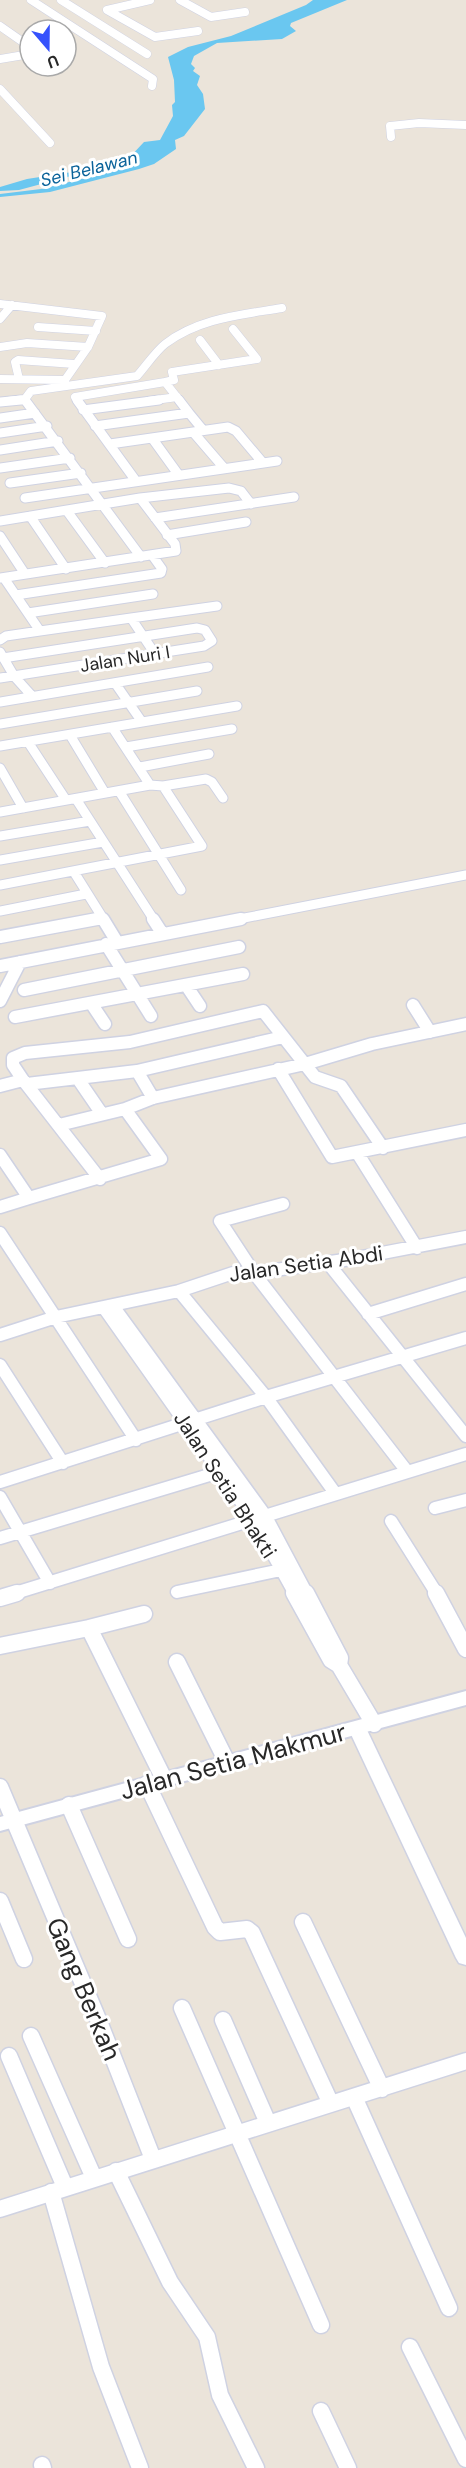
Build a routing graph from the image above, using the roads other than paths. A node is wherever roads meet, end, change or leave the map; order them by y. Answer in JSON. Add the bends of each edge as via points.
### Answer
{"nodes":[{"id":1,"x":31,"y":0,"type":"edge"},
{"id":2,"x":61,"y":0,"type":"edge"},
{"id":3,"x":150,"y":0,"type":"edge"},
{"id":4,"x":180,"y":0,"type":"edge"},
{"id":5,"x":245,"y":12,"type":"dead end"},
{"id":6,"x":0,"y":27,"type":"edge"},
{"id":7,"x":198,"y":32,"type":"dead end"},
{"id":8,"x":18,"y":39,"type":"edge"},
{"id":9,"x":147,"y":54,"type":"dead end"},
{"id":10,"x":18,"y":56,"type":"edge"},
{"id":11,"x":0,"y":59,"type":"edge"},
{"id":12,"x":152,"y":86,"type":"dead end"},
{"id":13,"x":0,"y":88,"type":"edge"},
{"id":14,"x":466,"y":126,"type":"edge"},
{"id":15,"x":391,"y":137,"type":"dead end"},
{"id":16,"x":50,"y":143,"type":"dead end"},
{"id":17,"x":0,"y":304,"type":"edge"},
{"id":18,"x":12,"y":305,"type":"junction"},
{"id":19,"x":282,"y":308,"type":"dead end"},
{"id":20,"x":51,"y":309,"type":"junction"},
{"id":21,"x":0,"y":319,"type":"edge"},
{"id":22,"x":38,"y":327,"type":"junction"},
{"id":23,"x":233,"y":329,"type":"dead end"},
{"id":24,"x":96,"y":331,"type":"junction"},
{"id":25,"x":200,"y":340,"type":"dead end"},
{"id":26,"x":27,"y":343,"type":"junction"},
{"id":27,"x":0,"y":347,"type":"edge"},
{"id":28,"x":88,"y":347,"type":"junction"},
{"id":29,"x":74,"y":364,"type":"junction"},
{"id":30,"x":219,"y":365,"type":"junction"},
{"id":31,"x":19,"y":379,"type":"junction"},
{"id":32,"x":0,"y":380,"type":"edge"},
{"id":33,"x":165,"y":382,"type":"junction"},
{"id":34,"x":65,"y":383,"type":"junction"},
{"id":35,"x":26,"y":396,"type":"junction"},
{"id":36,"x":0,"y":397,"type":"edge"},
{"id":37,"x":177,"y":397,"type":"junction"},
{"id":38,"x":0,"y":402,"type":"edge"},
{"id":39,"x":83,"y":410,"type":"junction"},
{"id":40,"x":35,"y":413,"type":"junction"},
{"id":41,"x":189,"y":413,"type":"junction"},
{"id":42,"x":0,"y":418,"type":"edge"},
{"id":43,"x":47,"y":426,"type":"junction"},
{"id":44,"x":95,"y":426,"type":"junction"},
{"id":45,"x":203,"y":430,"type":"junction"},
{"id":46,"x":194,"y":432,"type":"junction"},
{"id":47,"x":0,"y":433,"type":"edge"},
{"id":48,"x":152,"y":438,"type":"junction"},
{"id":49,"x":58,"y":441,"type":"junction"},
{"id":50,"x":110,"y":444,"type":"junction"},
{"id":51,"x":0,"y":450,"type":"edge"},
{"id":52,"x":70,"y":458,"type":"junction"},
{"id":53,"x":277,"y":461,"type":"dead end"},
{"id":54,"x":263,"y":463,"type":"junction"},
{"id":55,"x":0,"y":468,"type":"edge"},
{"id":56,"x":224,"y":468,"type":"junction"},
{"id":57,"x":81,"y":473,"type":"junction"},
{"id":58,"x":178,"y":474,"type":"junction"},
{"id":59,"x":136,"y":481,"type":"junction"},
{"id":60,"x":10,"y":483,"type":"dead end"},
{"id":61,"x":92,"y":488,"type":"junction"},
{"id":62,"x":294,"y":497,"type":"dead end"},
{"id":63,"x":25,"y":498,"type":"dead end"},
{"id":64,"x":140,"y":498,"type":"junction"},
{"id":65,"x":251,"y":504,"type":"junction"},
{"id":66,"x":103,"y":505,"type":"junction"},
{"id":67,"x":67,"y":511,"type":"junction"},
{"id":68,"x":30,"y":516,"type":"junction"},
{"id":69,"x":155,"y":518,"type":"junction"},
{"id":70,"x":0,"y":520,"type":"edge"},
{"id":71,"x":246,"y":522,"type":"dead end"},
{"id":72,"x":167,"y":535,"type":"junction"},
{"id":73,"x":1,"y":539,"type":"edge"},
{"id":74,"x":152,"y":555,"type":"junction"},
{"id":75,"x":15,"y":557,"type":"junction"},
{"id":76,"x":141,"y":557,"type":"junction"},
{"id":77,"x":0,"y":560,"type":"edge"},
{"id":78,"x":105,"y":563,"type":"junction"},
{"id":79,"x":66,"y":569,"type":"junction"},
{"id":80,"x":25,"y":574,"type":"junction"},
{"id":81,"x":2,"y":578,"type":"edge"},
{"id":82,"x":153,"y":594,"type":"dead end"},
{"id":83,"x":16,"y":595,"type":"junction"},
{"id":84,"x":217,"y":606,"type":"dead end"},
{"id":85,"x":28,"y":613,"type":"junction"},
{"id":86,"x":131,"y":618,"type":"junction"},
{"id":87,"x":40,"y":631,"type":"junction"},
{"id":88,"x":143,"y":636,"type":"junction"},
{"id":89,"x":1,"y":638,"type":"edge"},
{"id":90,"x":154,"y":654,"type":"junction"},
{"id":91,"x":2,"y":655,"type":"edge"},
{"id":92,"x":208,"y":667,"type":"dead end"},
{"id":93,"x":14,"y":676,"type":"junction"},
{"id":94,"x":0,"y":678,"type":"edge"},
{"id":95,"x":115,"y":682,"type":"junction"},
{"id":96,"x":196,"y":691,"type":"dead end"},
{"id":97,"x":32,"y":696,"type":"junction"},
{"id":98,"x":0,"y":702,"type":"edge"},
{"id":99,"x":129,"y":702,"type":"junction"},
{"id":100,"x":237,"y":706,"type":"dead end"},
{"id":101,"x":142,"y":722,"type":"junction"},
{"id":102,"x":0,"y":724,"type":"edge"},
{"id":103,"x":112,"y":727,"type":"junction"},
{"id":104,"x":232,"y":729,"type":"dead end"},
{"id":105,"x":0,"y":733,"type":"edge"},
{"id":106,"x":70,"y":735,"type":"junction"},
{"id":107,"x":28,"y":742,"type":"junction"},
{"id":108,"x":4,"y":745,"type":"edge"},
{"id":109,"x":126,"y":747,"type":"junction"},
{"id":110,"x":209,"y":754,"type":"dead end"},
{"id":111,"x":0,"y":768,"type":"edge"},
{"id":112,"x":140,"y":768,"type":"junction"},
{"id":113,"x":150,"y":785,"type":"junction"},
{"id":114,"x":163,"y":786,"type":"junction"},
{"id":115,"x":119,"y":791,"type":"junction"},
{"id":116,"x":105,"y":793,"type":"junction"},
{"id":117,"x":223,"y":798,"type":"dead end"},
{"id":118,"x":71,"y":799,"type":"junction"},
{"id":119,"x":23,"y":808,"type":"junction"},
{"id":120,"x":0,"y":812,"type":"edge"},
{"id":121,"x":90,"y":821,"type":"junction"},
{"id":122,"x":0,"y":836,"type":"edge"},
{"id":123,"x":103,"y":842,"type":"junction"},
{"id":124,"x":160,"y":855,"type":"junction"},
{"id":125,"x":0,"y":860,"type":"edge"},
{"id":126,"x":116,"y":863,"type":"junction"},
{"id":127,"x":74,"y":872,"type":"junction"},
{"id":128,"x":466,"y":875,"type":"edge"},
{"id":129,"x":0,"y":885,"type":"edge"},
{"id":130,"x":181,"y":890,"type":"dead end"},
{"id":131,"x":86,"y":894,"type":"junction"},
{"id":132,"x":0,"y":911,"type":"edge"},
{"id":133,"x":102,"y":918,"type":"junction"},
{"id":134,"x":162,"y":933,"type":"junction"},
{"id":135,"x":0,"y":937,"type":"edge"},
{"id":136,"x":111,"y":943,"type":"junction"},
{"id":137,"x":238,"y":947,"type":"dead end"},
{"id":138,"x":20,"y":962,"type":"junction"},
{"id":139,"x":0,"y":966,"type":"edge"},
{"id":140,"x":122,"y":969,"type":"junction"},
{"id":141,"x":243,"y":974,"type":"dead end"},
{"id":142,"x":186,"y":985,"type":"junction"},
{"id":143,"x":24,"y":990,"type":"dead end"},
{"id":144,"x":137,"y":994,"type":"junction"},
{"id":145,"x":0,"y":1001,"type":"edge"},
{"id":146,"x":91,"y":1003,"type":"junction"},
{"id":147,"x":413,"y":1005,"type":"dead end"},
{"id":148,"x":200,"y":1006,"type":"dead end"},
{"id":149,"x":151,"y":1016,"type":"dead end"},
{"id":150,"x":15,"y":1017,"type":"dead end"},
{"id":151,"x":105,"y":1024,"type":"dead end"},
{"id":152,"x":466,"y":1024,"type":"edge"},
{"id":153,"x":430,"y":1032,"type":"junction"},
{"id":154,"x":283,"y":1037,"type":"junction"},
{"id":155,"x":305,"y":1064,"type":"junction"},
{"id":156,"x":278,"y":1069,"type":"junction"},
{"id":157,"x":137,"y":1071,"type":"junction"},
{"id":158,"x":78,"y":1080,"type":"junction"},
{"id":159,"x":25,"y":1082,"type":"junction"},
{"id":160,"x":0,"y":1086,"type":"edge"},
{"id":161,"x":153,"y":1098,"type":"junction"},
{"id":162,"x":125,"y":1109,"type":"junction"},
{"id":163,"x":102,"y":1114,"type":"junction"},
{"id":164,"x":59,"y":1125,"type":"junction"},
{"id":165,"x":466,"y":1130,"type":"edge"},
{"id":166,"x":383,"y":1148,"type":"junction"},
{"id":167,"x":358,"y":1154,"type":"junction"},
{"id":168,"x":1,"y":1157,"type":"edge"},
{"id":169,"x":100,"y":1179,"type":"junction"},
{"id":170,"x":29,"y":1198,"type":"junction"},
{"id":171,"x":283,"y":1204,"type":"dead end"},
{"id":172,"x":0,"y":1208,"type":"edge"},
{"id":173,"x":0,"y":1233,"type":"edge"},
{"id":174,"x":466,"y":1237,"type":"edge"},
{"id":175,"x":417,"y":1248,"type":"junction"},
{"id":176,"x":328,"y":1263,"type":"junction"},
{"id":177,"x":254,"y":1273,"type":"junction"},
{"id":178,"x":466,"y":1284,"type":"edge"},
{"id":179,"x":179,"y":1291,"type":"junction"},
{"id":180,"x":109,"y":1307,"type":"junction"},
{"id":181,"x":368,"y":1314,"type":"junction"},
{"id":182,"x":56,"y":1317,"type":"junction"},
{"id":183,"x":0,"y":1335,"type":"edge"},
{"id":184,"x":466,"y":1338,"type":"edge"},
{"id":185,"x":403,"y":1357,"type":"junction"},
{"id":186,"x":0,"y":1365,"type":"edge"},
{"id":187,"x":332,"y":1376,"type":"junction"},
{"id":188,"x":266,"y":1397,"type":"junction"},
{"id":189,"x":191,"y":1422,"type":"junction"},
{"id":190,"x":466,"y":1436,"type":"edge"},
{"id":191,"x":136,"y":1440,"type":"junction"},
{"id":192,"x":466,"y":1454,"type":"edge"},
{"id":193,"x":63,"y":1463,"type":"junction"},
{"id":194,"x":225,"y":1470,"type":"junction"},
{"id":195,"x":406,"y":1470,"type":"junction"},
{"id":196,"x":0,"y":1482,"type":"edge"},
{"id":197,"x":335,"y":1493,"type":"junction"},
{"id":198,"x":0,"y":1497,"type":"edge"},
{"id":199,"x":466,"y":1500,"type":"edge"},
{"id":200,"x":435,"y":1508,"type":"dead end"},
{"id":201,"x":259,"y":1518,"type":"junction"},
{"id":202,"x":392,"y":1521,"type":"dead end"},
{"id":203,"x":21,"y":1531,"type":"junction"},
{"id":204,"x":0,"y":1538,"type":"edge"},
{"id":205,"x":280,"y":1570,"type":"junction"},
{"id":206,"x":50,"y":1582,"type":"junction"},
{"id":207,"x":177,"y":1592,"type":"dead end"},
{"id":208,"x":0,"y":1598,"type":"edge"},
{"id":209,"x":304,"y":1599,"type":"junction"},
{"id":210,"x":144,"y":1614,"type":"dead end"},
{"id":211,"x":89,"y":1628,"type":"junction"},
{"id":212,"x":0,"y":1646,"type":"edge"},
{"id":213,"x":466,"y":1649,"type":"edge"},
{"id":214,"x":177,"y":1662,"type":"dead end"},
{"id":215,"x":466,"y":1698,"type":"edge"},
{"id":216,"x":365,"y":1726,"type":"junction"},
{"id":217,"x":227,"y":1762,"type":"junction"},
{"id":218,"x":155,"y":1782,"type":"junction"},
{"id":219,"x":0,"y":1787,"type":"edge"},
{"id":220,"x":69,"y":1805,"type":"junction"},
{"id":221,"x":8,"y":1822,"type":"edge"},
{"id":222,"x":0,"y":1901,"type":"edge"},
{"id":223,"x":303,"y":1922,"type":"dead end"},
{"id":224,"x":128,"y":1939,"type":"dead end"},
{"id":225,"x":466,"y":1958,"type":"edge"},
{"id":226,"x":24,"y":1959,"type":"dead end"},
{"id":227,"x":182,"y":2008,"type":"dead end"},
{"id":228,"x":223,"y":2020,"type":"dead end"},
{"id":229,"x":32,"y":2036,"type":"dead end"},
{"id":230,"x":9,"y":2056,"type":"dead end"},
{"id":231,"x":466,"y":2061,"type":"edge"},
{"id":232,"x":382,"y":2089,"type":"junction"},
{"id":233,"x":354,"y":2097,"type":"junction"},
{"id":234,"x":331,"y":2104,"type":"junction"},
{"id":235,"x":268,"y":2123,"type":"junction"},
{"id":236,"x":239,"y":2132,"type":"junction"},
{"id":237,"x":153,"y":2159,"type":"junction"},
{"id":238,"x":116,"y":2171,"type":"junction"},
{"id":239,"x":94,"y":2178,"type":"junction"},
{"id":240,"x":58,"y":2190,"type":"junction"},
{"id":241,"x":2,"y":2205,"type":"edge"},
{"id":242,"x":449,"y":2308,"type":"dead end"},
{"id":243,"x":321,"y":2325,"type":"dead end"},
{"id":244,"x":410,"y":2347,"type":"dead end"},
{"id":245,"x":321,"y":2411,"type":"dead end"},
{"id":246,"x":466,"y":2459,"type":"edge"},
{"id":247,"x":141,"y":2468,"type":"edge"},
{"id":248,"x":255,"y":2468,"type":"edge"},
{"id":249,"x":348,"y":2468,"type":"edge"}],
"edges":[{"from":1,"to":12,"type":"street","via":[[150,76]]},
{"from":2,"to":9,"type":"street"},
{"from":3,"to":7,"type":"street","via":[[107,10],[155,37]]},
{"from":4,"to":5,"type":"street","via":[[210,17]]},
{"from":6,"to":8,"type":"street"},
{"from":10,"to":11,"type":"street"},
{"from":13,"to":16,"type":"street"},
{"from":14,"to":15,"type":"street","via":[[390,126]]},
{"from":17,"to":18,"type":"street"},
{"from":18,"to":20,"type":"street"},
{"from":18,"to":21,"type":"street"},
{"from":19,"to":34,"type":"street","via":[[208,321],[186,331],[164,345],[137,376]]},
{"from":20,"to":22,"type":"street"},
{"from":20,"to":24,"type":"street","via":[[101,315]]},
{"from":22,"to":24,"type":"street"},
{"from":22,"to":26,"type":"street"},
{"from":23,"to":30,"type":"street","via":[[258,358]]},
{"from":24,"to":28,"type":"street"},
{"from":25,"to":30,"type":"street"},
{"from":26,"to":27,"type":"street"},
{"from":26,"to":28,"type":"street"},
{"from":28,"to":29,"type":"street"},
{"from":29,"to":31,"type":"street","via":[[18,360],[15,362]]},
{"from":29,"to":34,"type":"street"},
{"from":30,"to":33,"type":"street","via":[[172,372],[174,380]]},
{"from":31,"to":32,"type":"street"},
{"from":31,"to":34,"type":"street"},
{"from":33,"to":37,"type":"street"},
{"from":33,"to":39,"type":"street","via":[[76,396]]},
{"from":34,"to":35,"type":"street"},
{"from":35,"to":36,"type":"street"},
{"from":35,"to":38,"type":"street"},
{"from":35,"to":40,"type":"street"},
{"from":37,"to":39,"type":"street"},
{"from":37,"to":41,"type":"street"},
{"from":39,"to":44,"type":"street"},
{"from":40,"to":42,"type":"street"},
{"from":40,"to":43,"type":"street"},
{"from":41,"to":44,"type":"street"},
{"from":41,"to":45,"type":"street"},
{"from":43,"to":47,"type":"street"},
{"from":43,"to":49,"type":"street"},
{"from":44,"to":50,"type":"street"},
{"from":45,"to":46,"type":"street"},
{"from":45,"to":54,"type":"street","via":[[232,428]]},
{"from":46,"to":48,"type":"street"},
{"from":46,"to":56,"type":"street"},
{"from":48,"to":50,"type":"street"},
{"from":48,"to":58,"type":"street"},
{"from":49,"to":51,"type":"street"},
{"from":49,"to":52,"type":"street"},
{"from":50,"to":59,"type":"street"},
{"from":52,"to":55,"type":"street","via":[[26,468]]},
{"from":52,"to":57,"type":"street"},
{"from":53,"to":54,"type":"street"},
{"from":54,"to":56,"type":"street"},
{"from":56,"to":58,"type":"street"},
{"from":57,"to":60,"type":"street"},
{"from":57,"to":61,"type":"street"},
{"from":58,"to":59,"type":"street"},
{"from":59,"to":61,"type":"street"},
{"from":61,"to":63,"type":"street"},
{"from":61,"to":66,"type":"street"},
{"from":62,"to":65,"type":"street"},
{"from":64,"to":65,"type":"street","via":[[229,488],[241,491]]},
{"from":64,"to":66,"type":"street"},
{"from":64,"to":69,"type":"street"},
{"from":65,"to":69,"type":"street"},
{"from":66,"to":67,"type":"street"},
{"from":66,"to":76,"type":"street"},
{"from":67,"to":68,"type":"street"},
{"from":67,"to":78,"type":"street"},
{"from":68,"to":70,"type":"street"},
{"from":68,"to":79,"type":"street"},
{"from":69,"to":72,"type":"street"},
{"from":71,"to":72,"type":"street"},
{"from":72,"to":74,"type":"street","via":[[177,551]]},
{"from":73,"to":75,"type":"street"},
{"from":74,"to":76,"type":"street"},
{"from":74,"to":83,"type":"street","via":[[161,573]]},
{"from":75,"to":77,"type":"street"},
{"from":75,"to":80,"type":"street"},
{"from":76,"to":78,"type":"street"},
{"from":78,"to":79,"type":"street"},
{"from":79,"to":80,"type":"street"},
{"from":80,"to":81,"type":"street"},
{"from":81,"to":83,"type":"street"},
{"from":82,"to":85,"type":"street"},
{"from":83,"to":85,"type":"street"},
{"from":84,"to":86,"type":"street"},
{"from":85,"to":87,"type":"street"},
{"from":86,"to":87,"type":"street"},
{"from":86,"to":88,"type":"street"},
{"from":87,"to":89,"type":"street"},
{"from":88,"to":90,"type":"street"},
{"from":88,"to":90,"type":"street","name":"Jalan Nuri I","via":[[197,628],[205,630],[212,643]]},
{"from":88,"to":91,"type":"street"},
{"from":90,"to":93,"type":"street","name":"Jalan Nuri I"},
{"from":91,"to":93,"type":"street"},
{"from":92,"to":95,"type":"street"},
{"from":93,"to":94,"type":"street","name":"Jalan Nuri I"},
{"from":93,"to":97,"type":"street"},
{"from":95,"to":97,"type":"street"},
{"from":95,"to":99,"type":"street"},
{"from":96,"to":99,"type":"street"},
{"from":97,"to":98,"type":"street"},
{"from":99,"to":101,"type":"street"},
{"from":99,"to":102,"type":"street"},
{"from":100,"to":101,"type":"street"},
{"from":101,"to":103,"type":"street"},
{"from":103,"to":106,"type":"street"},
{"from":103,"to":109,"type":"street"},
{"from":104,"to":109,"type":"street"},
{"from":105,"to":108,"type":"street"},
{"from":106,"to":107,"type":"street"},
{"from":106,"to":116,"type":"street"},
{"from":107,"to":108,"type":"street"},
{"from":107,"to":118,"type":"street"},
{"from":109,"to":112,"type":"street"},
{"from":110,"to":112,"type":"street"},
{"from":111,"to":119,"type":"street"},
{"from":112,"to":113,"type":"street"},
{"from":113,"to":114,"type":"street"},
{"from":113,"to":115,"type":"street"},
{"from":114,"to":117,"type":"street","via":[[209,779]]},
{"from":114,"to":124,"type":"street","via":[[203,844]]},
{"from":115,"to":116,"type":"street"},
{"from":115,"to":124,"type":"street"},
{"from":116,"to":118,"type":"street"},
{"from":118,"to":119,"type":"street"},
{"from":118,"to":121,"type":"street"},
{"from":119,"to":120,"type":"street"},
{"from":121,"to":122,"type":"street"},
{"from":121,"to":123,"type":"street"},
{"from":123,"to":125,"type":"street"},
{"from":123,"to":126,"type":"street"},
{"from":124,"to":126,"type":"street"},
{"from":124,"to":130,"type":"street"},
{"from":126,"to":127,"type":"street"},
{"from":126,"to":134,"type":"street"},
{"from":127,"to":129,"type":"street"},
{"from":127,"to":131,"type":"street"},
{"from":128,"to":134,"type":"street"},
{"from":131,"to":132,"type":"street"},
{"from":131,"to":133,"type":"street"},
{"from":133,"to":135,"type":"street"},
{"from":133,"to":136,"type":"street"},
{"from":134,"to":136,"type":"street"},
{"from":136,"to":138,"type":"street"},
{"from":136,"to":140,"type":"street"},
{"from":137,"to":140,"type":"street"},
{"from":138,"to":139,"type":"street"},
{"from":138,"to":145,"type":"street"},
{"from":140,"to":143,"type":"street"},
{"from":140,"to":144,"type":"street"},
{"from":141,"to":142,"type":"street"},
{"from":142,"to":144,"type":"street"},
{"from":142,"to":148,"type":"street"},
{"from":144,"to":146,"type":"street"},
{"from":144,"to":149,"type":"street"},
{"from":146,"to":150,"type":"street"},
{"from":146,"to":151,"type":"street"},
{"from":147,"to":153,"type":"street"},
{"from":152,"to":153,"type":"street"},
{"from":153,"to":155,"type":"street"},
{"from":154,"to":155,"type":"street"},
{"from":154,"to":157,"type":"street"},
{"from":154,"to":159,"type":"street","via":[[263,1011],[130,1042],[25,1053],[11,1061]]},
{"from":155,"to":156,"type":"street"},
{"from":155,"to":166,"type":"street","via":[[315,1077],[341,1086]]},
{"from":156,"to":161,"type":"street"},
{"from":156,"to":167,"type":"street","via":[[329,1154]]},
{"from":157,"to":158,"type":"street"},
{"from":157,"to":161,"type":"street"},
{"from":158,"to":159,"type":"street"},
{"from":158,"to":163,"type":"street"},
{"from":159,"to":160,"type":"street"},
{"from":159,"to":164,"type":"street"},
{"from":161,"to":162,"type":"street"},
{"from":162,"to":163,"type":"street"},
{"from":162,"to":169,"type":"street","via":[[161,1159]]},
{"from":163,"to":164,"type":"street"},
{"from":164,"to":169,"type":"street"},
{"from":165,"to":166,"type":"street"},
{"from":166,"to":167,"type":"street"},
{"from":167,"to":175,"type":"street"},
{"from":168,"to":170,"type":"street"},
{"from":169,"to":170,"type":"street"},
{"from":170,"to":172,"type":"street"},
{"from":171,"to":177,"type":"street","via":[[220,1221]]},
{"from":173,"to":182,"type":"street"},
{"from":174,"to":175,"type":"street","name":"Jalan Setia Abdi"},
{"from":175,"to":176,"type":"street","name":"Jalan Setia Abdi"},
{"from":176,"to":177,"type":"street","name":"Jalan Setia Abdi"},
{"from":176,"to":181,"type":"street"},
{"from":177,"to":179,"type":"street","name":"Jalan Setia Abdi","via":[[233,1273]]},
{"from":177,"to":187,"type":"street"},
{"from":178,"to":181,"type":"street"},
{"from":179,"to":180,"type":"street","name":"Jalan Setia Abdi"},
{"from":179,"to":188,"type":"street"},
{"from":180,"to":182,"type":"street","name":"Jalan Setia Abdi"},
{"from":180,"to":189,"type":"street","name":"Jalan Setia Bhakti"},
{"from":181,"to":185,"type":"street"},
{"from":182,"to":183,"type":"street","name":"Jalan Setia Abdi"},
{"from":182,"to":191,"type":"street"},
{"from":184,"to":185,"type":"street"},
{"from":185,"to":187,"type":"street"},
{"from":185,"to":190,"type":"street"},
{"from":186,"to":193,"type":"street"},
{"from":187,"to":188,"type":"street"},
{"from":187,"to":195,"type":"street"},
{"from":188,"to":189,"type":"street"},
{"from":188,"to":197,"type":"street"},
{"from":189,"to":191,"type":"street"},
{"from":189,"to":194,"type":"street","name":"Jalan Setia Bhakti"},
{"from":191,"to":193,"type":"street"},
{"from":192,"to":195,"type":"street"},
{"from":193,"to":196,"type":"street"},
{"from":194,"to":201,"type":"street","name":"Jalan Setia Bhakti"},
{"from":194,"to":203,"type":"street"},
{"from":195,"to":197,"type":"street"},
{"from":197,"to":201,"type":"street"},
{"from":198,"to":203,"type":"street"},
{"from":199,"to":200,"type":"street"},
{"from":201,"to":205,"type":"street","name":"Jalan Setia Bhakti"},
{"from":201,"to":206,"type":"street"},
{"from":201,"to":209,"type":"street","name":"Jalan Setia Bhakti"},
{"from":202,"to":213,"type":"street","via":[[427,1575]]},
{"from":203,"to":204,"type":"street"},
{"from":203,"to":206,"type":"street"},
{"from":205,"to":207,"type":"street"},
{"from":205,"to":209,"type":"street","name":"Jalan Setia Bhakti"},
{"from":206,"to":208,"type":"street"},
{"from":209,"to":216,"type":"street","name":"Jalan Setia Bhakti"},
{"from":210,"to":211,"type":"street"},
{"from":211,"to":212,"type":"street"},
{"from":211,"to":218,"type":"street"},
{"from":214,"to":217,"type":"street"},
{"from":215,"to":216,"type":"main road","name":"Jalan Setia Makmur"},
{"from":216,"to":217,"type":"main road","name":"Jalan Setia Makmur"},
{"from":216,"to":225,"type":"street"},
{"from":217,"to":218,"type":"main road","name":"Jalan Setia Makmur"},
{"from":218,"to":220,"type":"main road","name":"Jalan Setia Makmur"},
{"from":218,"to":234,"type":"street","via":[[215,1927],[220,1932],[247,1929],[252,1933]]},
{"from":219,"to":221,"type":"street","name":"Gang Berkah"},
{"from":220,"to":221,"type":"main road","name":"Jalan Setia Makmur"},
{"from":220,"to":224,"type":"street"},
{"from":221,"to":237,"type":"street","name":"Gang Berkah"},
{"from":222,"to":226,"type":"street"},
{"from":223,"to":232,"type":"street"},
{"from":227,"to":236,"type":"street"},
{"from":228,"to":235,"type":"street"},
{"from":229,"to":239,"type":"street"},
{"from":230,"to":240,"type":"street"},
{"from":231,"to":232,"type":"street"},
{"from":232,"to":233,"type":"street"},
{"from":233,"to":234,"type":"street"},
{"from":233,"to":242,"type":"street"},
{"from":234,"to":235,"type":"street"},
{"from":235,"to":236,"type":"street"},
{"from":236,"to":237,"type":"street"},
{"from":236,"to":243,"type":"street","via":[[270,2214]]},
{"from":237,"to":238,"type":"street"},
{"from":238,"to":239,"type":"street"},
{"from":238,"to":248,"type":"street","via":[[170,2282],[207,2337],[220,2395]]},
{"from":239,"to":240,"type":"street"},
{"from":240,"to":241,"type":"street"},
{"from":240,"to":247,"type":"street","via":[[78,2297],[126,2436]]},
{"from":244,"to":246,"type":"street"},
{"from":245,"to":249,"type":"street"}]}
